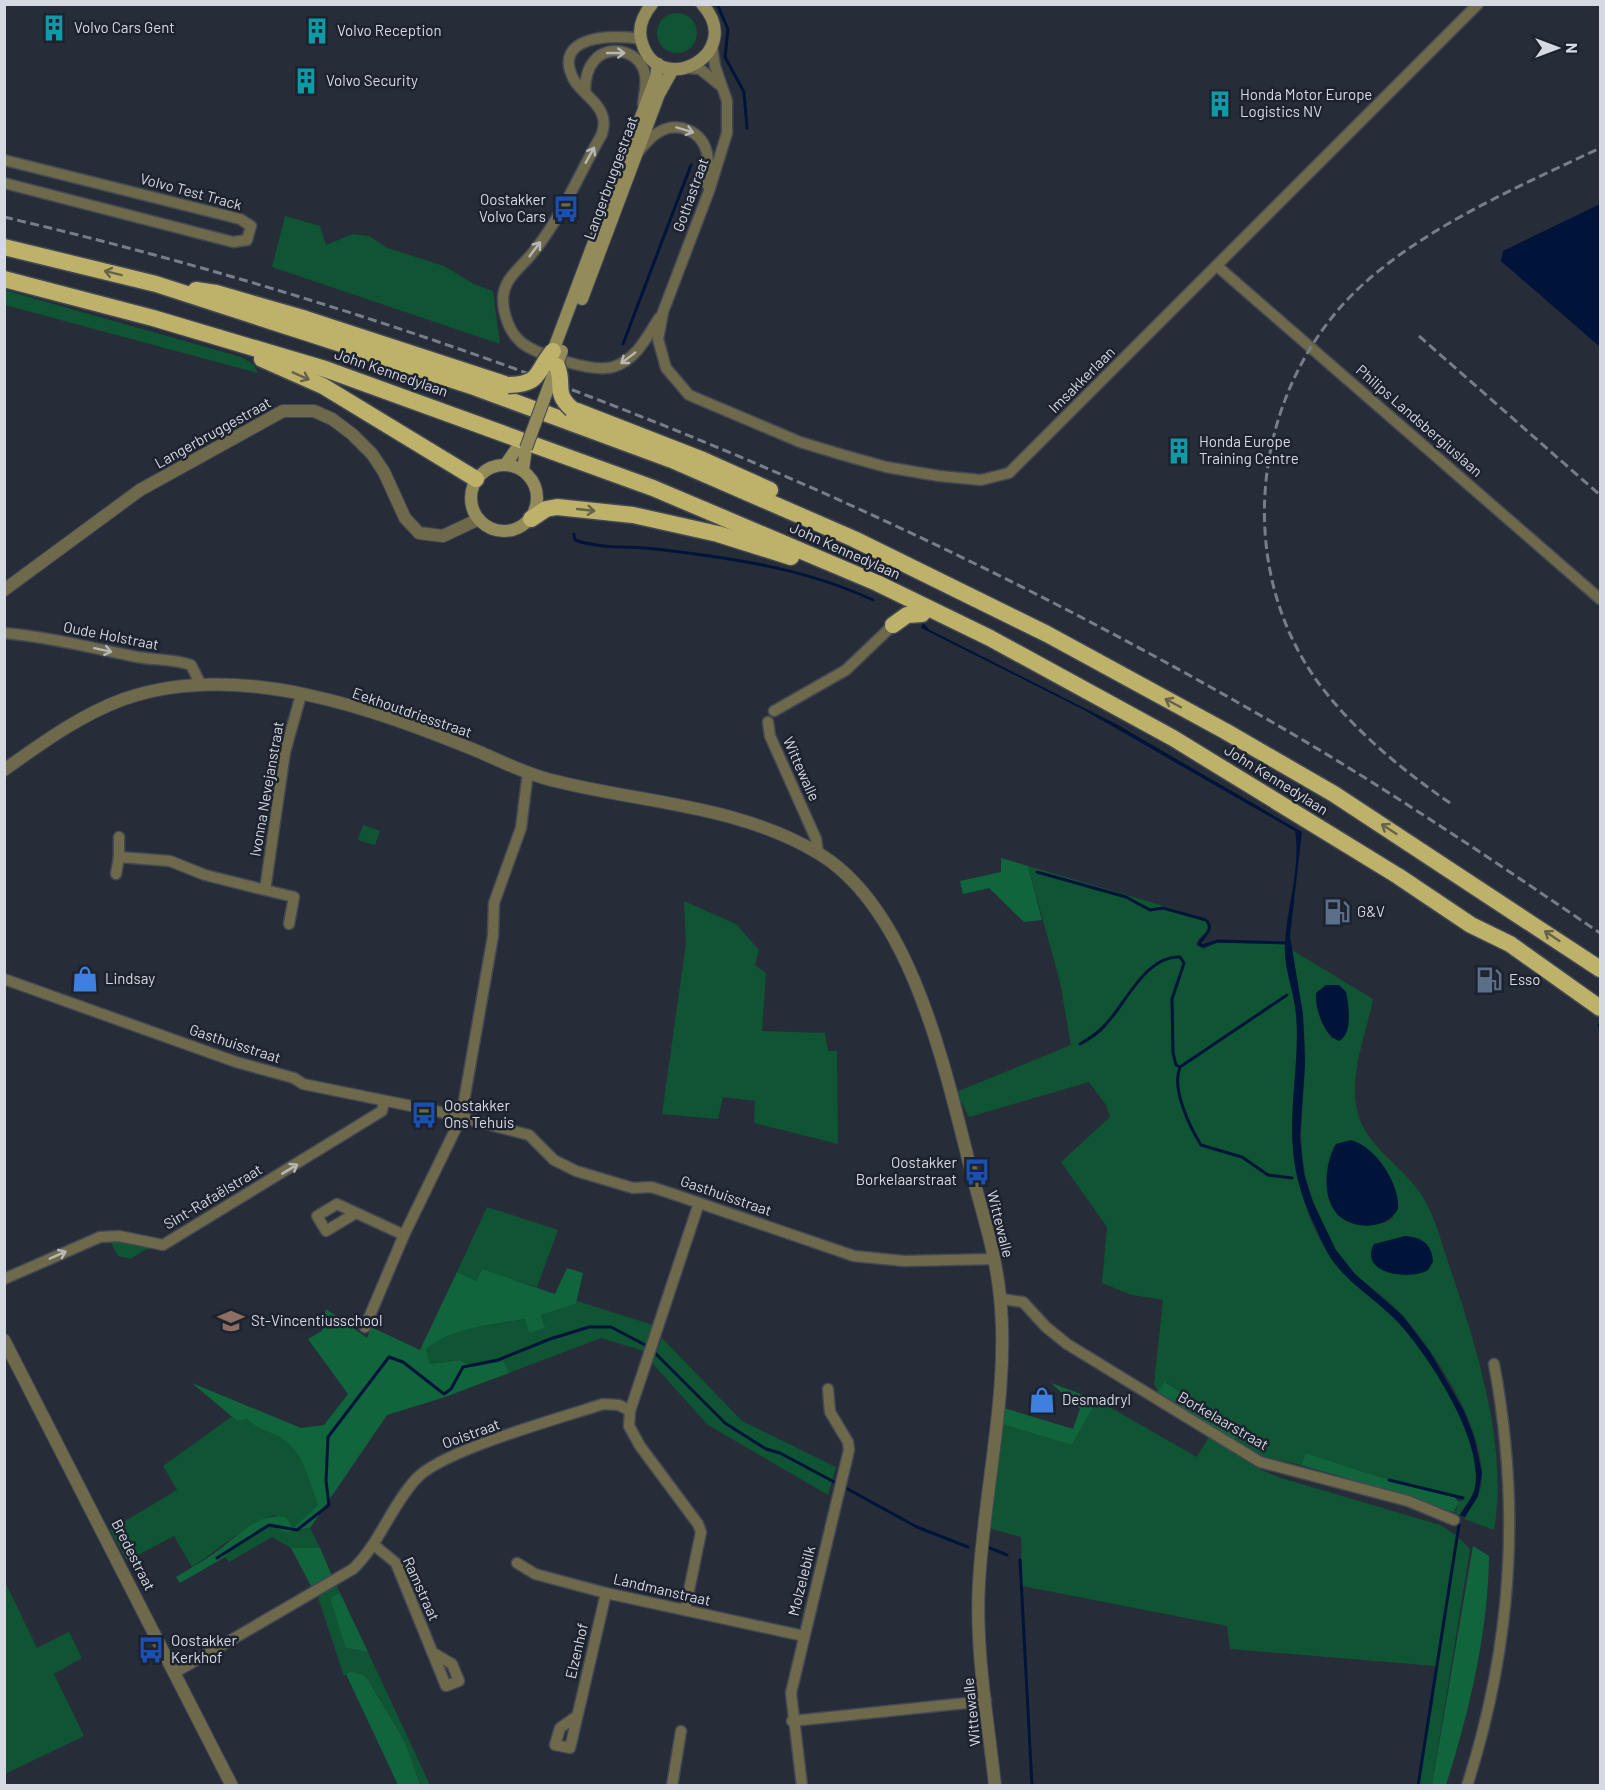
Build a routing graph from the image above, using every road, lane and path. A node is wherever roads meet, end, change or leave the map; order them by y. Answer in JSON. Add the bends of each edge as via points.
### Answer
{"nodes":[{"id":1,"x":652,"y":4,"type":"edge"},
{"id":2,"x":702,"y":4,"type":"edge"},
{"id":3,"x":1478,"y":4,"type":"edge"},
{"id":4,"x":640,"y":39,"type":"junction"},
{"id":5,"x":711,"y":47,"type":"junction"},
{"id":6,"x":658,"y":64,"type":"junction"},
{"id":7,"x":688,"y":68,"type":"junction"},
{"id":8,"x":673,"y":69,"type":"junction"},
{"id":9,"x":721,"y":86,"type":"junction"},
{"id":10,"x":585,"y":92,"type":"junction"},
{"id":11,"x":642,"y":114,"type":"junction"},
{"id":12,"x":636,"y":153,"type":"junction"},
{"id":13,"x":4,"y":160,"type":"edge"},
{"id":14,"x":4,"y":183,"type":"edge"},
{"id":15,"x":709,"y":191,"type":"junction"},
{"id":16,"x":4,"y":247,"type":"edge"},
{"id":17,"x":1217,"y":266,"type":"junction"},
{"id":18,"x":4,"y":272,"type":"edge"},
{"id":19,"x":4,"y":279,"type":"edge"},
{"id":20,"x":156,"y":284,"type":"junction"},
{"id":21,"x":4,"y":286,"type":"edge"},
{"id":22,"x":663,"y":312,"type":"junction"},
{"id":23,"x":557,"y":354,"type":"junction"},
{"id":24,"x":522,"y":446,"type":"junction"},
{"id":25,"x":506,"y":464,"type":"junction"},
{"id":26,"x":523,"y":470,"type":"junction"},
{"id":27,"x":476,"y":479,"type":"junction"},
{"id":28,"x":478,"y":519,"type":"junction"},
{"id":29,"x":531,"y":519,"type":"junction"},
{"id":30,"x":4,"y":590,"type":"edge"},
{"id":31,"x":888,"y":598,"type":"junction"},
{"id":32,"x":1600,"y":599,"type":"edge"},
{"id":33,"x":922,"y":614,"type":"junction"},
{"id":34,"x":893,"y":625,"type":"junction"},
{"id":35,"x":977,"y":631,"type":"junction"},
{"id":36,"x":4,"y":633,"type":"edge"},
{"id":37,"x":1047,"y":634,"type":"junction"},
{"id":38,"x":200,"y":683,"type":"junction"},
{"id":39,"x":301,"y":694,"type":"junction"},
{"id":40,"x":774,"y":711,"type":"dead end"},
{"id":41,"x":768,"y":722,"type":"dead end"},
{"id":42,"x":4,"y":770,"type":"edge"},
{"id":43,"x":528,"y":772,"type":"junction"},
{"id":44,"x":119,"y":837,"type":"dead end"},
{"id":45,"x":818,"y":853,"type":"junction"},
{"id":46,"x":119,"y":857,"type":"junction"},
{"id":47,"x":116,"y":874,"type":"dead end"},
{"id":48,"x":265,"y":890,"type":"junction"},
{"id":49,"x":289,"y":924,"type":"dead end"},
{"id":50,"x":1600,"y":969,"type":"edge"},
{"id":51,"x":4,"y":979,"type":"edge"},
{"id":52,"x":1547,"y":982,"type":"dead end"},
{"id":53,"x":1600,"y":996,"type":"edge"},
{"id":54,"x":1600,"y":1008,"type":"edge"},
{"id":55,"x":1600,"y":1016,"type":"edge"},
{"id":56,"x":384,"y":1102,"type":"junction"},
{"id":57,"x":461,"y":1118,"type":"junction"},
{"id":58,"x":699,"y":1203,"type":"junction"},
{"id":59,"x":356,"y":1213,"type":"dead end"},
{"id":60,"x":404,"y":1235,"type":"junction"},
{"id":61,"x":994,"y":1259,"type":"junction"},
{"id":62,"x":4,"y":1279,"type":"edge"},
{"id":63,"x":1001,"y":1299,"type":"junction"},
{"id":64,"x":365,"y":1327,"type":"dead end"},
{"id":65,"x":4,"y":1340,"type":"edge"},
{"id":66,"x":1494,"y":1364,"type":"dead end"},
{"id":67,"x":828,"y":1389,"type":"dead end"},
{"id":68,"x":630,"y":1411,"type":"junction"},
{"id":69,"x":1454,"y":1520,"type":"dead end"},
{"id":70,"x":374,"y":1545,"type":"junction"},
{"id":71,"x":516,"y":1563,"type":"dead end"},
{"id":72,"x":606,"y":1593,"type":"junction"},
{"id":73,"x":685,"y":1610,"type":"junction"},
{"id":74,"x":804,"y":1636,"type":"junction"},
{"id":75,"x":432,"y":1652,"type":"dead end"},
{"id":76,"x":176,"y":1672,"type":"junction"},
{"id":77,"x":986,"y":1701,"type":"junction"},
{"id":78,"x":577,"y":1716,"type":"dead end"},
{"id":79,"x":792,"y":1721,"type":"junction"},
{"id":80,"x":681,"y":1731,"type":"dead end"},
{"id":81,"x":232,"y":1785,"type":"edge"},
{"id":82,"x":672,"y":1785,"type":"edge"},
{"id":83,"x":802,"y":1785,"type":"edge"},
{"id":84,"x":995,"y":1785,"type":"edge"},
{"id":85,"x":1467,"y":1785,"type":"edge"}],
"edges":[{"from":1,"to":4,"type":"main road","via":[[643,16]]},
{"from":2,"to":5,"type":"main road","via":[[714,24]]},
{"from":3,"to":17,"type":"street","name":"Imsakkerlaan"},
{"from":4,"to":6,"type":"main road","via":[[646,53]]},
{"from":4,"to":10,"type":"street","via":[[615,37],[580,43],[573,51],[569,69]]},
{"from":5,"to":7,"type":"main road","via":[[702,60]]},
{"from":5,"to":9,"type":"street","name":"Gothastraat"},
{"from":6,"to":8,"type":"main road"},
{"from":6,"to":11,"type":"main road","name":"Langerbruggestraat"},
{"from":7,"to":8,"type":"main road"},
{"from":7,"to":9,"type":"street","via":[[700,69]]},
{"from":8,"to":12,"type":"main road","name":"Langerbruggestraat","via":[[658,94]]},
{"from":9,"to":15,"type":"street","name":"Gothastraat","via":[[728,112],[727,133]]},
{"from":10,"to":11,"type":"street","one_way":true,"via":[[594,61],[603,53],[625,52],[636,58],[645,76]]},
{"from":22,"to":10,"type":"street","one_way":true,"via":[[632,356],[603,369],[579,366],[523,343],[504,313],[503,297],[509,279],[542,240],[602,134],[605,122],[601,111]]},
{"from":11,"to":23,"type":"main road","name":"Langerbruggestraat"},
{"from":12,"to":15,"type":"street","one_way":true,"via":[[658,132],[687,129],[700,138],[707,152]]},
{"from":12,"to":23,"type":"main road","name":"Langerbruggestraat"},
{"from":13,"to":14,"type":"street","name":"Volvo Test Track","via":[[240,219],[251,226],[247,240],[233,242]]},
{"from":15,"to":22,"type":"street","name":"Gothastraat"},
{"from":20,"to":16,"type":"highway","name":"John Kennedylaan","one_way":true},
{"from":17,"to":22,"type":"street","name":"Imsakkerlaan","via":[[1008,473],[981,480],[886,467],[843,455],[800,442],[689,395],[666,368],[660,352]]},
{"from":17,"to":32,"type":"street","name":"Philips Landsbergiuslaan"},
{"from":18,"to":53,"type":"highway","name":"John Kennedylaan","via":[[266,341],[385,379],[592,453],[789,535],[954,610],[1192,737],[1466,912],[1504,930]]},
{"from":19,"to":35,"type":"highway","name":"John Kennedylaan","via":[[245,344],[458,416],[653,488],[867,579]]},
{"from":20,"to":23,"type":"highway","bridge":true,"via":[[216,293],[508,385],[532,381],[540,374],[544,361]]},
{"from":20,"to":37,"type":"highway","name":"John Kennedylaan","via":[[474,387],[672,460],[854,539]]},
{"from":21,"to":27,"type":"highway","one_way":true,"via":[[264,360],[323,386]]},
{"from":23,"to":24,"type":"main road","name":"Langerbruggestraat","bridge":true},
{"from":23,"to":37,"type":"highway","bridge":true,"via":[[559,392],[573,409],[703,460],[842,524]]},
{"from":24,"to":25,"type":"main road","name":"Langerbruggestraat"},
{"from":24,"to":26,"type":"main road","name":"Langerbruggestraat"},
{"from":25,"to":26,"type":"main road"},
{"from":25,"to":27,"type":"main road","via":[[489,468]]},
{"from":26,"to":29,"type":"main road","via":[[536,487],[538,498]]},
{"from":27,"to":28,"type":"main road","via":[[471,500]]},
{"from":28,"to":29,"type":"main road","via":[[486,526],[504,531]]},
{"from":28,"to":30,"type":"street","name":"Langerbruggestraat","via":[[443,536],[419,533],[405,518],[372,454],[332,419],[314,411],[283,411],[140,490]]},
{"from":29,"to":31,"type":"highway","one_way":true,"via":[[557,507],[633,515],[718,534],[799,560]]},
{"from":31,"to":33,"type":"highway"},
{"from":31,"to":34,"type":"highway","via":[[895,609]]},
{"from":33,"to":34,"type":"highway","via":[[908,615]]},
{"from":33,"to":35,"type":"highway"},
{"from":34,"to":40,"type":"street","via":[[846,670]]},
{"from":35,"to":54,"type":"highway","name":"John Kennedylaan","via":[[1199,753],[1471,925],[1510,944]]},
{"from":36,"to":38,"type":"street","name":"Oude Holstraat","one_way":true,"via":[[191,665]]},
{"from":50,"to":37,"type":"highway","name":"John Kennedylaan","one_way":true,"via":[[1334,794]]},
{"from":38,"to":39,"type":"street","name":"Eekhoutdriesstraat","via":[[246,684]]},
{"from":38,"to":42,"type":"street","name":"Eekhoutdriesstraat","via":[[124,699],[88,715]]},
{"from":39,"to":43,"type":"street","name":"Eekhoutdriesstraat","via":[[391,719]]},
{"from":39,"to":48,"type":"street","name":"Ivonna Nevejanstraat","via":[[285,752]]},
{"from":41,"to":45,"type":"street","name":"Wittewalle","via":[[770,736],[816,839]]},
{"from":43,"to":45,"type":"street","name":"Eekhoutdriesstraat","via":[[724,815]]},
{"from":43,"to":57,"type":"street","via":[[520,828],[495,903],[493,936]]},
{"from":44,"to":46,"type":"street"},
{"from":45,"to":61,"type":"street","name":"Wittewalle","via":[[853,880],[879,912],[901,950],[941,1061]]},
{"from":46,"to":47,"type":"street"},
{"from":46,"to":48,"type":"street","via":[[170,861],[205,875]]},
{"from":48,"to":49,"type":"street","via":[[294,897]]},
{"from":51,"to":56,"type":"street","name":"Gasthuisstraat","via":[[303,1084]]},
{"from":52,"to":55,"type":"highway"},
{"from":56,"to":57,"type":"street","name":"Gasthuisstraat"},
{"from":62,"to":56,"type":"street","name":"Sint-Rafaëlstraat","one_way":true,"via":[[100,1237],[119,1236],[163,1245],[382,1111]]},
{"from":57,"to":58,"type":"street","name":"Gasthuisstraat","via":[[529,1135],[554,1160],[576,1171],[633,1188],[651,1187]]},
{"from":57,"to":60,"type":"street"},
{"from":58,"to":61,"type":"street","name":"Gasthuisstraat","via":[[854,1256],[904,1261]]},
{"from":58,"to":68,"type":"street"},
{"from":59,"to":60,"type":"street"},
{"from":60,"to":64,"type":"street"},
{"from":61,"to":63,"type":"street","name":"Wittewalle"},
{"from":63,"to":69,"type":"street","name":"Borkelaarstraat","via":[[1023,1302],[1067,1344],[1260,1462],[1408,1501]]},
{"from":63,"to":77,"type":"street","name":"Wittewalle","via":[[997,1406],[978,1591]]},
{"from":65,"to":76,"type":"street","name":"Bredestraat"},
{"from":66,"to":85,"type":"street","via":[[1510,1478],[1510,1545],[1500,1653]]},
{"from":67,"to":74,"type":"street","name":"Molzelebilk","via":[[830,1412],[848,1442]]},
{"from":68,"to":70,"type":"street","name":"Ooistraat","via":[[603,1404],[441,1460],[417,1478],[385,1522]]},
{"from":68,"to":73,"type":"street","via":[[629,1426],[640,1446],[701,1532]]},
{"from":70,"to":75,"type":"street","name":"Ramstraat","via":[[396,1563]]},
{"from":70,"to":76,"type":"street","name":"Ooistraat","via":[[344,1575]]},
{"from":71,"to":72,"type":"street","name":"Landmanstraat","via":[[535,1574]]},
{"from":72,"to":73,"type":"street","name":"Landmanstraat"},
{"from":72,"to":78,"type":"street","name":"Elzenhof"},
{"from":73,"to":74,"type":"street","name":"Landmanstraat"},
{"from":74,"to":79,"type":"street","name":"Molzelebilk","via":[[791,1694]]},
{"from":76,"to":81,"type":"street","name":"Bredestraat"},
{"from":77,"to":79,"type":"street"},
{"from":77,"to":84,"type":"street","name":"Wittewalle"},
{"from":79,"to":83,"type":"street","name":"Molzelebilk"},
{"from":80,"to":82,"type":"street"}]}
